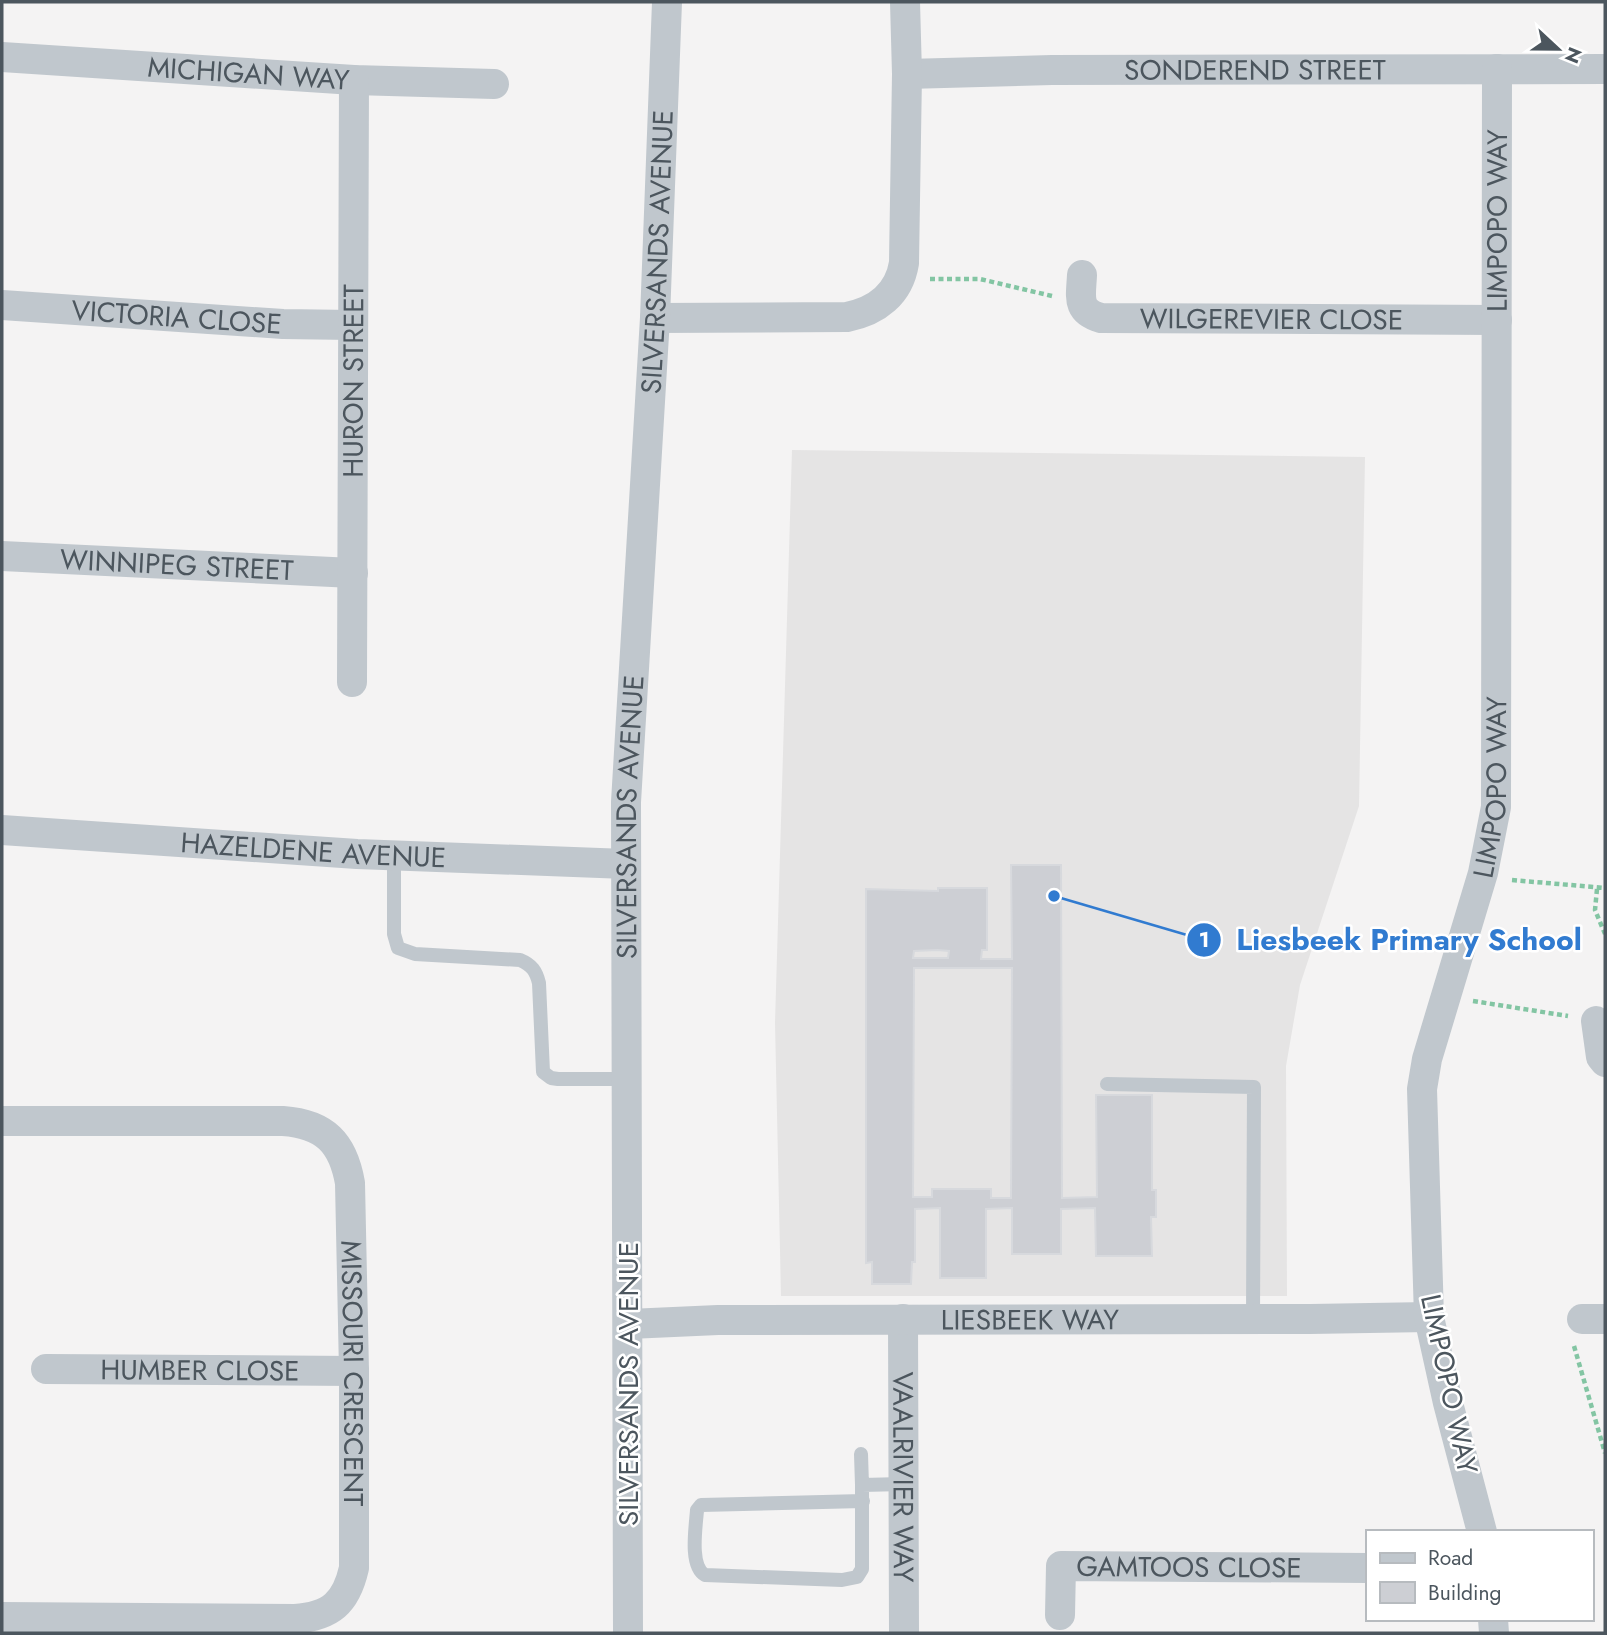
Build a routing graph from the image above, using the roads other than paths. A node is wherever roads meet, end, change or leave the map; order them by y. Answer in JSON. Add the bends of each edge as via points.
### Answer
{"nodes":[{"id":1,"x":667,"y":2,"type":"edge"},
{"id":2,"x":905,"y":2,"type":"edge"},
{"id":3,"x":2,"y":57,"type":"edge"},
{"id":4,"x":1497,"y":69,"type":"junction"},
{"id":5,"x":1605,"y":69,"type":"edge"},
{"id":6,"x":906,"y":74,"type":"junction"},
{"id":7,"x":354,"y":80,"type":"junction"},
{"id":8,"x":494,"y":84,"type":"dead end"},
{"id":9,"x":1081,"y":287,"type":"road end"},
{"id":10,"x":2,"y":305,"type":"edge"},
{"id":11,"x":655,"y":318,"type":"junction"},
{"id":12,"x":1497,"y":320,"type":"junction"},
{"id":13,"x":352,"y":325,"type":"junction"},
{"id":14,"x":2,"y":556,"type":"edge"},
{"id":15,"x":353,"y":573,"type":"junction"},
{"id":16,"x":352,"y":682,"type":"dead end"},
{"id":17,"x":2,"y":831,"type":"edge"},
{"id":18,"x":394,"y":855,"type":"junction"},
{"id":19,"x":626,"y":864,"type":"junction"},
{"id":20,"x":1596,"y":1021,"type":"road end"},
{"id":21,"x":1605,"y":1062,"type":"edge"},
{"id":22,"x":628,"y":1079,"type":"junction"},
{"id":23,"x":1107,"y":1084,"type":"dead end"},
{"id":24,"x":2,"y":1121,"type":"edge"},
{"id":25,"x":1429,"y":1317,"type":"junction"},
{"id":26,"x":902,"y":1319,"type":"junction"},
{"id":27,"x":1254,"y":1319,"type":"junction"},
{"id":28,"x":629,"y":1324,"type":"junction"},
{"id":29,"x":46,"y":1368,"type":"dead end"},
{"id":30,"x":354,"y":1371,"type":"junction"},
{"id":31,"x":861,"y":1454,"type":"dead end"},
{"id":32,"x":862,"y":1485,"type":"junction"},
{"id":33,"x":903,"y":1485,"type":"junction"},
{"id":34,"x":863,"y":1501,"type":"junction"},
{"id":35,"x":1481,"y":1530,"type":"edge"},
{"id":36,"x":1366,"y":1568,"type":"edge"},
{"id":37,"x":1060,"y":1615,"type":"dead end"},
{"id":38,"x":2,"y":1617,"type":"edge"},
{"id":39,"x":628,"y":1633,"type":"edge"},
{"id":40,"x":904,"y":1633,"type":"edge"}],
"edges":[{"from":1,"to":11,"type":"street","name":"SILVERSANDS AVENUE"},
{"from":2,"to":6,"type":"street"},
{"from":3,"to":7,"type":"street","name":"MICHIGAN WAY"},
{"from":4,"to":5,"type":"street","name":"SONDEREND STREET"},
{"from":4,"to":6,"type":"street","name":"SONDEREND STREET"},
{"from":4,"to":12,"type":"street","name":"LIMPOPO WAY"},
{"from":6,"to":11,"type":"street","via":[[902,275],[880,305],[847,317]]},
{"from":7,"to":8,"type":"street","name":"MICHIGAN WAY"},
{"from":7,"to":13,"type":"street","name":"HURON STREET"},
{"from":9,"to":12,"type":"street","name":"WILGEREVIER CLOSE","via":[[1083,308],[1090,315],[1116,319]]},
{"from":10,"to":13,"type":"street","name":"VICTORIA CLOSE"},
{"from":11,"to":19,"type":"street","name":"SILVERSANDS AVENUE","via":[[640,534]]},
{"from":12,"to":25,"type":"street","name":"LIMPOPO WAY","via":[[1496,807],[1483,873],[1422,1089]]},
{"from":13,"to":15,"type":"street","name":"HURON STREET"},
{"from":14,"to":15,"type":"street","name":"WINNIPEG STREET"},
{"from":15,"to":16,"type":"street","name":"HURON STREET"},
{"from":17,"to":18,"type":"street","name":"HAZELDENE AVENUE"},
{"from":18,"to":19,"type":"street","name":"HAZELDENE AVENUE"},
{"from":18,"to":22,"type":"lane","via":[[398,948],[415,954],[526,963],[535,969],[539,983],[543,1072],[551,1079]]},
{"from":19,"to":22,"type":"street","name":"SILVERSANDS AVENUE"},
{"from":20,"to":21,"type":"street"},
{"from":22,"to":28,"type":"street","name":"SILVERSANDS AVENUE"},
{"from":23,"to":27,"type":"lane","via":[[1254,1087]]},
{"from":24,"to":30,"type":"street","name":"MISSOURI CRESCENT","via":[[283,1121],[323,1132],[341,1153],[350,1183]]},
{"from":25,"to":27,"type":"street","name":"LIESBEEK WAY"},
{"from":25,"to":35,"type":"street","name":"LIMPOPO WAY"},
{"from":26,"to":27,"type":"street","name":"LIESBEEK WAY"},
{"from":26,"to":28,"type":"street","name":"LIESBEEK WAY"},
{"from":26,"to":33,"type":"street","name":"VAALRIVIER WAY"},
{"from":28,"to":39,"type":"street","name":"SILVERSANDS AVENUE"},
{"from":29,"to":30,"type":"street","name":"HUMBER CLOSE"},
{"from":30,"to":38,"type":"street","name":"MISSOURI CRESCENT","via":[[354,1568],[342,1600],[328,1611],[295,1619]]},
{"from":31,"to":32,"type":"lane"},
{"from":32,"to":33,"type":"lane"},
{"from":32,"to":34,"type":"lane"},
{"from":33,"to":40,"type":"street","name":"VAALRIVIER WAY"},
{"from":34,"to":34,"type":"lane","via":[[862,1569],[857,1577],[705,1575],[698,1570],[697,1510],[701,1505]]},
{"from":36,"to":37,"type":"street","name":"GAMTOOS CLOSE","via":[[1061,1566]]}]}
